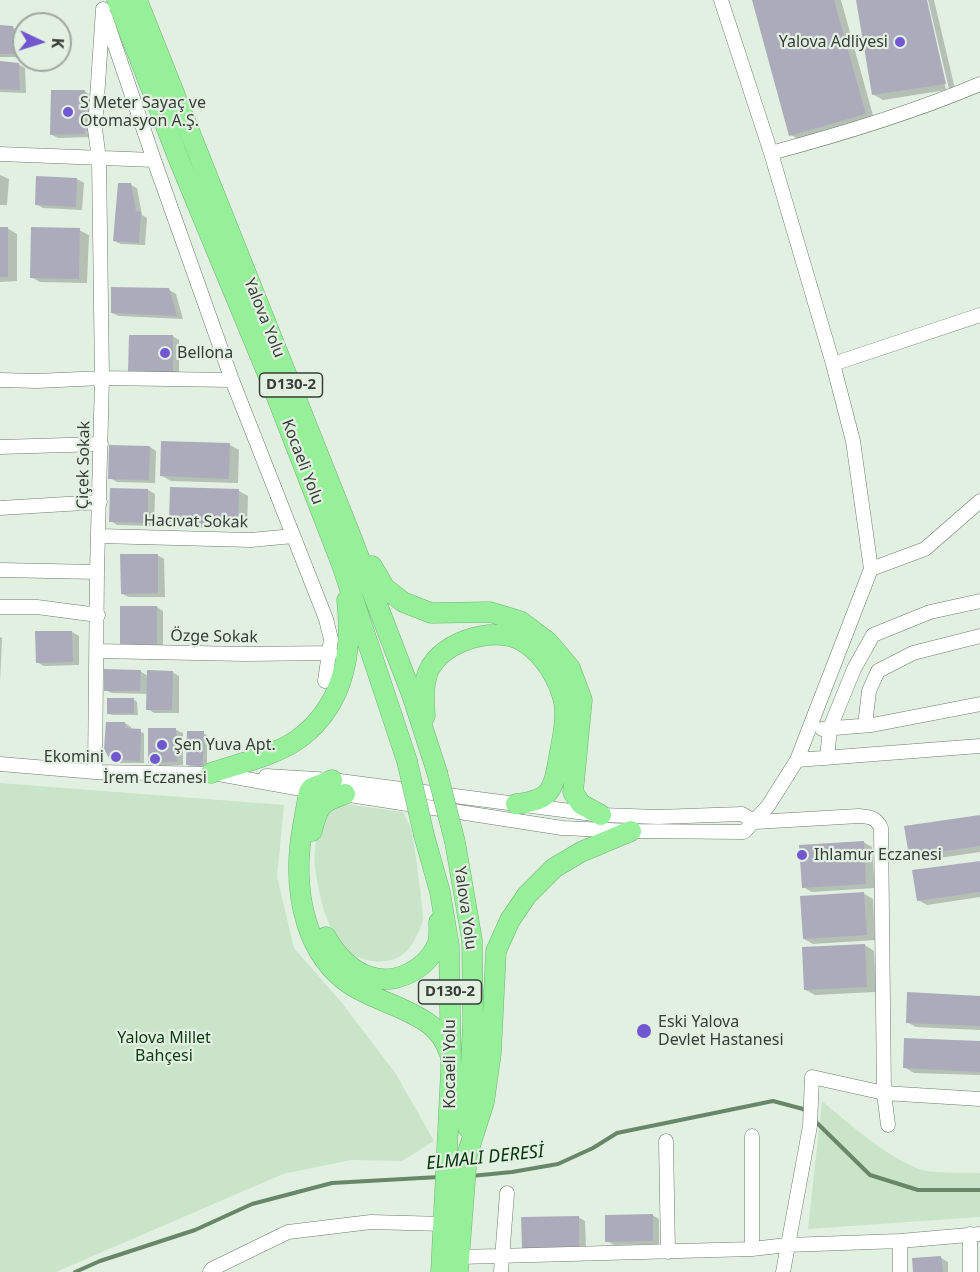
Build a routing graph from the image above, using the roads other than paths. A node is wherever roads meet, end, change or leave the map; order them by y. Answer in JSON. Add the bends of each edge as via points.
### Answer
{"nodes":[{"id":1,"x":137,"y":0,"type":"edge"},
{"id":2,"x":721,"y":0,"type":"edge"},
{"id":3,"x":106,"y":3,"type":"edge"},
{"id":4,"x":980,"y":84,"type":"edge"},
{"id":5,"x":771,"y":153,"type":"junction"},
{"id":6,"x":0,"y":154,"type":"edge"},
{"id":7,"x":99,"y":159,"type":"junction"},
{"id":8,"x":154,"y":160,"type":"junction"},
{"id":9,"x":980,"y":315,"type":"edge"},
{"id":10,"x":833,"y":364,"type":"junction"},
{"id":11,"x":102,"y":378,"type":"junction"},
{"id":12,"x":0,"y":380,"type":"edge"},
{"id":13,"x":232,"y":380,"type":"junction"},
{"id":14,"x":101,"y":444,"type":"junction"},
{"id":15,"x":0,"y":447,"type":"edge"},
{"id":16,"x":980,"y":501,"type":"edge"},
{"id":17,"x":100,"y":502,"type":"junction"},
{"id":18,"x":0,"y":508,"type":"edge"},
{"id":19,"x":348,"y":529,"type":"junction"},
{"id":20,"x":99,"y":536,"type":"junction"},
{"id":21,"x":293,"y":536,"type":"junction"},
{"id":22,"x":342,"y":565,"type":"junction"},
{"id":23,"x":871,"y":569,"type":"junction"},
{"id":24,"x":0,"y":570,"type":"edge"},
{"id":25,"x":97,"y":572,"type":"junction"},
{"id":26,"x":980,"y":601,"type":"edge"},
{"id":27,"x":0,"y":607,"type":"edge"},
{"id":28,"x":98,"y":615,"type":"junction"},
{"id":29,"x":980,"y":636,"type":"edge"},
{"id":30,"x":97,"y":651,"type":"junction"},
{"id":31,"x":331,"y":653,"type":"junction"},
{"id":32,"x":325,"y":681,"type":"dead end"},
{"id":33,"x":980,"y":704,"type":"edge"},
{"id":34,"x":866,"y":725,"type":"junction"},
{"id":35,"x":830,"y":728,"type":"junction"},
{"id":36,"x":809,"y":730,"type":"junction"},
{"id":37,"x":428,"y":746,"type":"junction"},
{"id":38,"x":980,"y":746,"type":"edge"},
{"id":39,"x":827,"y":758,"type":"junction"},
{"id":40,"x":797,"y":760,"type":"junction"},
{"id":41,"x":0,"y":764,"type":"edge"},
{"id":42,"x":95,"y":772,"type":"junction"},
{"id":43,"x":211,"y":773,"type":"junction"},
{"id":44,"x":339,"y":787,"type":"junction"},
{"id":45,"x":309,"y":792,"type":"junction"},
{"id":46,"x":516,"y":804,"type":"junction"},
{"id":47,"x":601,"y":815,"type":"junction"},
{"id":48,"x":755,"y":822,"type":"junction"},
{"id":49,"x":631,"y":831,"type":"junction"},
{"id":50,"x":440,"y":892,"type":"junction"},
{"id":51,"x":451,"y":1069,"type":"junction"},
{"id":52,"x":884,"y":1093,"type":"junction"},
{"id":53,"x":980,"y":1099,"type":"edge"},
{"id":54,"x":888,"y":1125,"type":"dead end"},
{"id":55,"x":752,"y":1136,"type":"dead end"},
{"id":56,"x":666,"y":1141,"type":"dead end"},
{"id":57,"x":458,"y":1153,"type":"junction"},
{"id":58,"x":507,"y":1193,"type":"dead end"},
{"id":59,"x":455,"y":1199,"type":"junction"},
{"id":60,"x":444,"y":1224,"type":"junction"},
{"id":61,"x":975,"y":1234,"type":"edge"},
{"id":62,"x":900,"y":1241,"type":"junction"},
{"id":63,"x":787,"y":1245,"type":"junction"},
{"id":64,"x":752,"y":1249,"type":"junction"},
{"id":65,"x":668,"y":1252,"type":"junction"},
{"id":66,"x":502,"y":1257,"type":"junction"},
{"id":67,"x":459,"y":1264,"type":"edge"},
{"id":68,"x":210,"y":1272,"type":"edge"},
{"id":69,"x":441,"y":1272,"type":"edge"},
{"id":70,"x":501,"y":1272,"type":"edge"},
{"id":71,"x":783,"y":1272,"type":"edge"},
{"id":72,"x":900,"y":1272,"type":"edge"},
{"id":73,"x":970,"y":1272,"type":"edge"}],
"edges":[{"from":1,"to":19,"type":"highway","name":"Yalova Yolu","number":"D130-2"},
{"from":2,"to":5,"type":"street"},
{"from":3,"to":7,"type":"street","name":"Çiçek Sokak","via":[[95,129]]},
{"from":3,"to":8,"type":"street"},
{"from":3,"to":22,"type":"highway","name":"Kocaeli̇ Yolu","number":"D130-2","via":[[179,160]]},
{"from":4,"to":5,"type":"street","via":[[854,131]]},
{"from":5,"to":10,"type":"street"},
{"from":6,"to":7,"type":"street"},
{"from":7,"to":8,"type":"street"},
{"from":7,"to":11,"type":"street","name":"Çiçek Sokak"},
{"from":8,"to":13,"type":"street"},
{"from":9,"to":10,"type":"street"},
{"from":10,"to":23,"type":"street","via":[[853,441]]},
{"from":11,"to":12,"type":"street"},
{"from":11,"to":13,"type":"street"},
{"from":11,"to":14,"type":"street","name":"Çiçek Sokak"},
{"from":13,"to":21,"type":"street"},
{"from":14,"to":15,"type":"street"},
{"from":14,"to":17,"type":"street","name":"Çiçek Sokak"},
{"from":16,"to":23,"type":"street","via":[[925,549]]},
{"from":17,"to":18,"type":"street"},
{"from":17,"to":20,"type":"street","name":"Çiçek Sokak"},
{"from":19,"to":37,"type":"highway","name":"Yalova Yolu","number":"D130-2"},
{"from":19,"to":47,"type":"highway","via":[[385,588],[403,602],[431,613],[490,612],[520,621],[548,642],[570,668],[582,700],[573,792],[581,804]]},
{"from":20,"to":21,"type":"street","name":"Hacıvat Sokak","via":[[251,540]]},
{"from":20,"to":25,"type":"street","name":"Çiçek Sokak"},
{"from":21,"to":31,"type":"street","via":[[326,619],[332,639]]},
{"from":22,"to":43,"type":"highway","via":[[348,609],[347,645],[343,679],[332,702],[295,741]]},
{"from":22,"to":50,"type":"highway","name":"Kocaeli̇ Yolu","number":"D130-2","bridge":true,"via":[[407,762]]},
{"from":23,"to":36,"type":"street"},
{"from":24,"to":25,"type":"street"},
{"from":25,"to":28,"type":"street","name":"Çiçek Sokak"},
{"from":26,"to":35,"type":"street","via":[[930,612],[873,635]]},
{"from":27,"to":28,"type":"street","via":[[37,607]]},
{"from":28,"to":30,"type":"street","name":"Çiçek Sokak"},
{"from":29,"to":34,"type":"street","via":[[913,653],[878,671],[869,691]]},
{"from":30,"to":31,"type":"street","name":"Özge Sokak"},
{"from":30,"to":42,"type":"street","name":"Çiçek Sokak"},
{"from":31,"to":32,"type":"street"},
{"from":33,"to":34,"type":"street"},
{"from":34,"to":35,"type":"street"},
{"from":35,"to":36,"type":"street"},
{"from":35,"to":39,"type":"street"},
{"from":36,"to":40,"type":"street"},
{"from":37,"to":46,"type":"highway","via":[[426,678],[437,659],[454,644],[476,637],[504,634],[524,641],[541,656],[557,681],[564,704],[564,733],[551,790],[537,801]]},
{"from":37,"to":57,"type":"highway","name":"Yalova Yolu","number":"D130-2","bridge":true,"via":[[456,842],[472,940],[473,1022]]},
{"from":38,"to":39,"type":"street"},
{"from":39,"to":40,"type":"street"},
{"from":40,"to":48,"type":"street"},
{"from":41,"to":42,"type":"street"},
{"from":42,"to":43,"type":"street"},
{"from":43,"to":44,"type":"street"},
{"from":43,"to":45,"type":"street"},
{"from":44,"to":45,"type":"highway","via":[[312,788]]},
{"from":44,"to":46,"type":"street"},
{"from":44,"to":49,"type":"street","via":[[562,828]]},
{"from":44,"to":50,"type":"highway","via":[[316,813],[308,871],[315,918],[340,958],[370,977],[388,979],[424,965],[438,943]]},
{"from":45,"to":51,"type":"highway","via":[[300,847],[300,887],[304,919],[315,944],[330,967],[351,985],[427,1021],[444,1039]]},
{"from":46,"to":47,"type":"street"},
{"from":47,"to":48,"type":"street","via":[[742,814]]},
{"from":48,"to":49,"type":"street","via":[[744,832]]},
{"from":48,"to":52,"type":"street","via":[[859,816],[877,820],[881,828]]},
{"from":49,"to":57,"type":"highway","via":[[554,868],[527,895],[510,920],[496,951],[484,1102]]},
{"from":50,"to":51,"type":"highway","name":"Kocaeli̇ Yolu","number":"D130-2","via":[[449,946]]},
{"from":51,"to":57,"type":"highway","name":"Kocaeli̇ Yolu","number":"D130-2"},
{"from":52,"to":53,"type":"street"},
{"from":52,"to":54,"type":"street"},
{"from":52,"to":63,"type":"street","via":[[812,1077],[810,1126]]},
{"from":55,"to":64,"type":"street"},
{"from":56,"to":65,"type":"street"},
{"from":57,"to":59,"type":"highway","number":"D130-2"},
{"from":58,"to":66,"type":"street"},
{"from":59,"to":60,"type":"highway","number":"D130-2"},
{"from":59,"to":67,"type":"highway","number":"D130-2"},
{"from":60,"to":68,"type":"street","via":[[371,1222],[288,1232]]},
{"from":60,"to":69,"type":"highway","number":"D130-2"},
{"from":61,"to":62,"type":"street"},
{"from":61,"to":73,"type":"street"},
{"from":62,"to":63,"type":"street"},
{"from":62,"to":72,"type":"street"},
{"from":63,"to":64,"type":"street"},
{"from":63,"to":71,"type":"street"},
{"from":64,"to":65,"type":"street"},
{"from":65,"to":66,"type":"street"},
{"from":66,"to":67,"type":"street"},
{"from":66,"to":70,"type":"street"}]}
